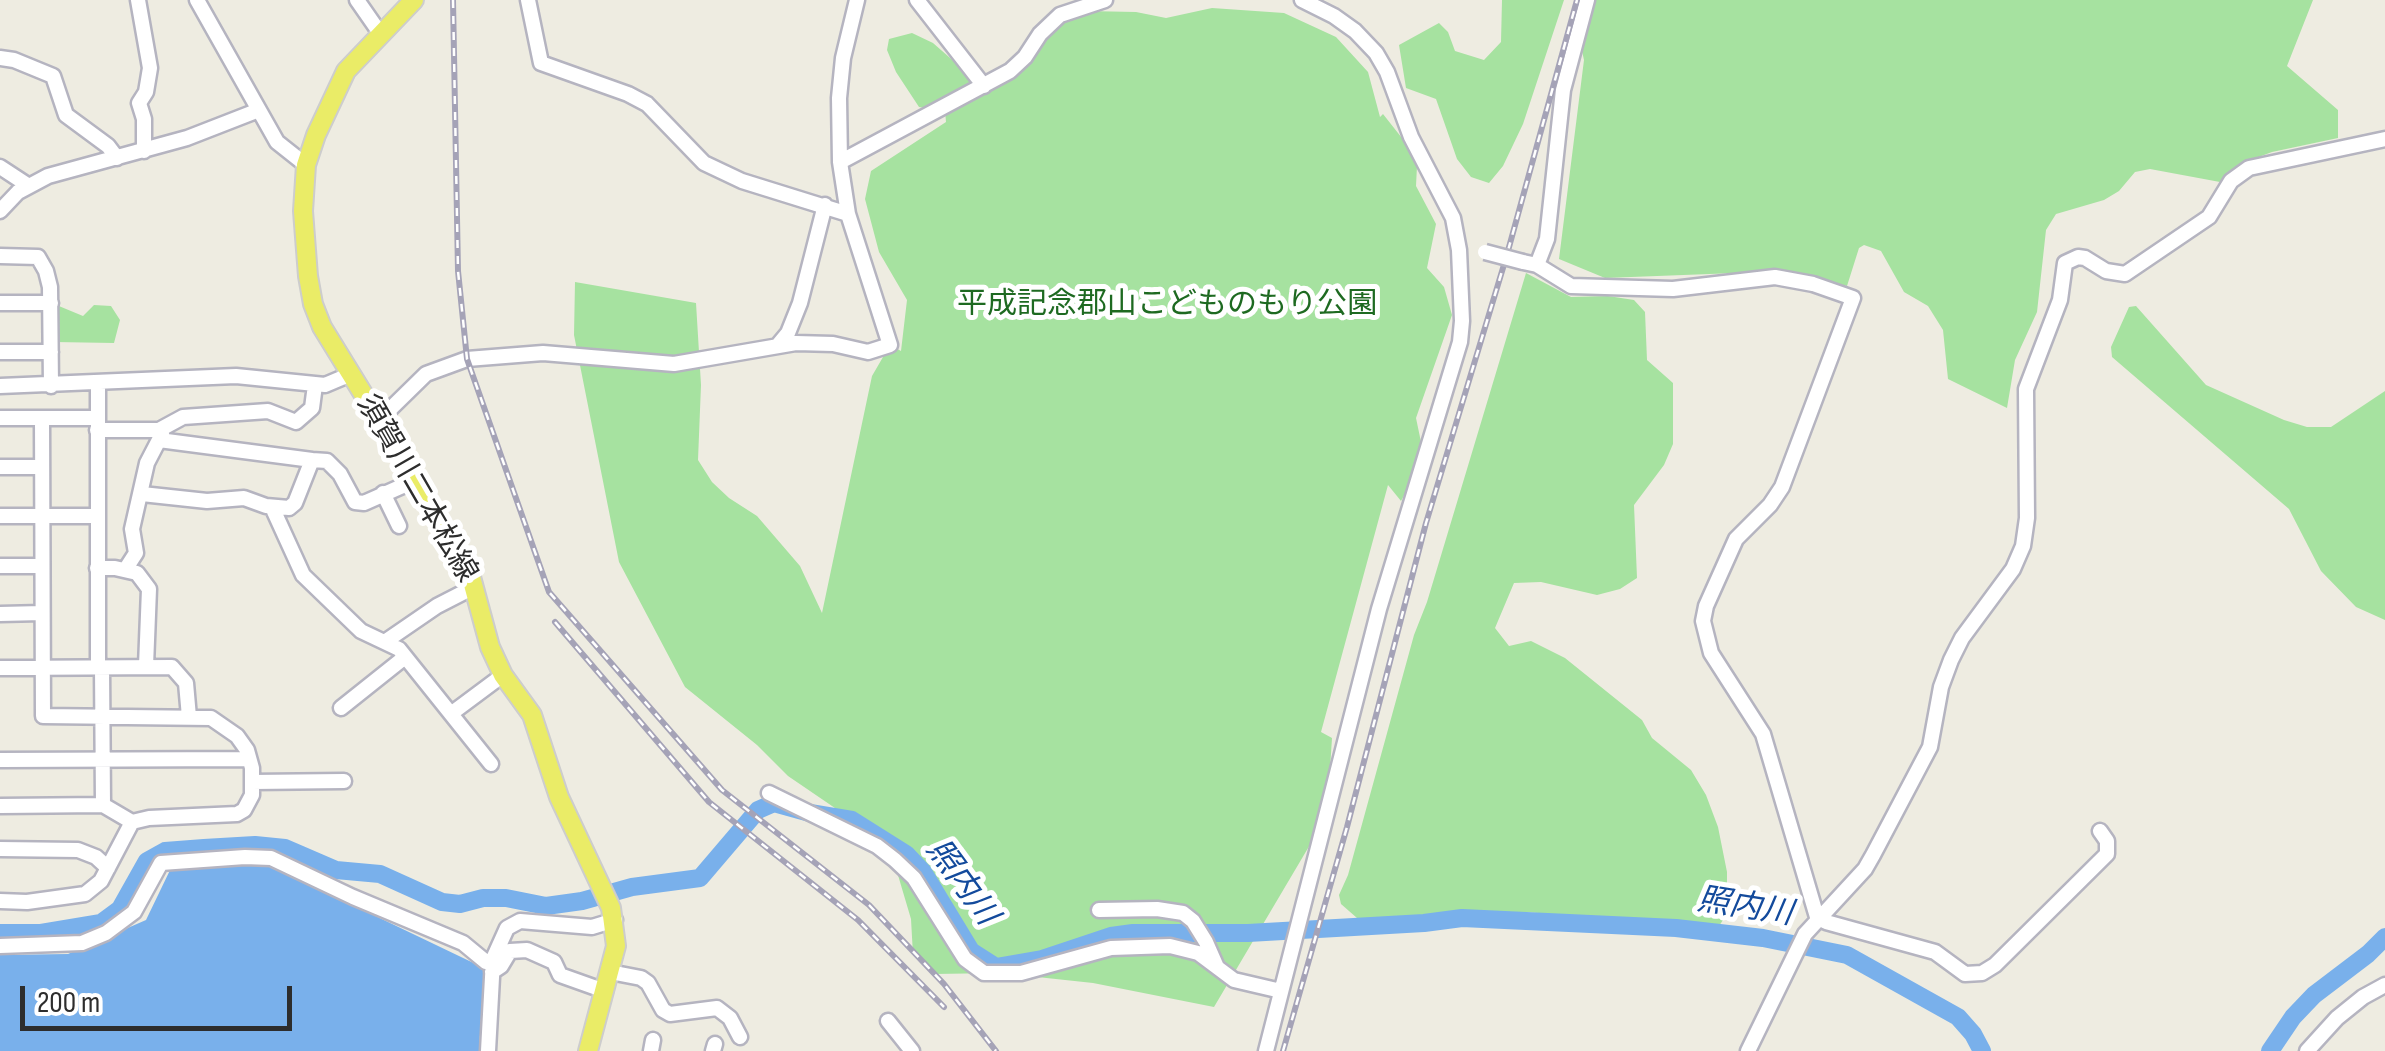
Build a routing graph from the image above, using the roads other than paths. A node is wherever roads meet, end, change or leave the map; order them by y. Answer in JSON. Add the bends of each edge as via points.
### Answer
{"nodes":[{"id":1,"x":138,"y":0,"type":"edge"},
{"id":2,"x":197,"y":0,"type":"edge"},
{"id":3,"x":357,"y":0,"type":"edge"},
{"id":4,"x":528,"y":0,"type":"edge"},
{"id":5,"x":857,"y":0,"type":"edge"},
{"id":6,"x":917,"y":0,"type":"edge"},
{"id":7,"x":1105,"y":0,"type":"edge"},
{"id":8,"x":1302,"y":0,"type":"edge"},
{"id":9,"x":1587,"y":0,"type":"edge"},
{"id":10,"x":410,"y":4,"type":"edge"},
{"id":11,"x":380,"y":32,"type":"junction"},
{"id":12,"x":0,"y":58,"type":"edge"},
{"id":13,"x":984,"y":86,"type":"junction"},
{"id":14,"x":259,"y":110,"type":"junction"},
{"id":15,"x":2385,"y":138,"type":"edge"},
{"id":16,"x":144,"y":150,"type":"junction"},
{"id":17,"x":117,"y":158,"type":"junction"},
{"id":18,"x":840,"y":162,"type":"junction"},
{"id":19,"x":306,"y":165,"type":"junction"},
{"id":20,"x":0,"y":167,"type":"edge"},
{"id":21,"x":28,"y":186,"type":"junction"},
{"id":22,"x":826,"y":205,"type":"junction"},
{"id":23,"x":0,"y":211,"type":"edge"},
{"id":24,"x":848,"y":214,"type":"junction"},
{"id":25,"x":1460,"y":250,"type":"junction"},
{"id":26,"x":0,"y":256,"type":"edge"},
{"id":27,"x":1530,"y":263,"type":"junction"},
{"id":28,"x":0,"y":303,"type":"edge"},
{"id":29,"x":51,"y":303,"type":"junction"},
{"id":30,"x":778,"y":344,"type":"junction"},
{"id":31,"x":0,"y":352,"type":"edge"},
{"id":32,"x":51,"y":352,"type":"junction"},
{"id":33,"x":350,"y":374,"type":"junction"},
{"id":34,"x":98,"y":383,"type":"junction"},
{"id":35,"x":315,"y":384,"type":"junction"},
{"id":36,"x":0,"y":386,"type":"edge"},
{"id":37,"x":51,"y":386,"type":"junction"},
{"id":38,"x":0,"y":418,"type":"edge"},
{"id":39,"x":42,"y":418,"type":"junction"},
{"id":40,"x":378,"y":421,"type":"junction"},
{"id":41,"x":97,"y":424,"type":"junction"},
{"id":42,"x":162,"y":434,"type":"junction"},
{"id":43,"x":312,"y":460,"type":"junction"},
{"id":44,"x":0,"y":466,"type":"edge"},
{"id":45,"x":42,"y":466,"type":"junction"},
{"id":46,"x":416,"y":480,"type":"junction"},
{"id":47,"x":383,"y":493,"type":"junction"},
{"id":48,"x":142,"y":494,"type":"junction"},
{"id":49,"x":272,"y":507,"type":"junction"},
{"id":50,"x":0,"y":516,"type":"edge"},
{"id":51,"x":42,"y":516,"type":"junction"},
{"id":52,"x":98,"y":516,"type":"junction"},
{"id":53,"x":398,"y":526,"type":"dead end"},
{"id":54,"x":0,"y":566,"type":"edge"},
{"id":55,"x":42,"y":566,"type":"junction"},
{"id":56,"x":98,"y":568,"type":"junction"},
{"id":57,"x":125,"y":570,"type":"junction"},
{"id":58,"x":474,"y":587,"type":"junction"},
{"id":59,"x":0,"y":614,"type":"edge"},
{"id":60,"x":42,"y":614,"type":"junction"},
{"id":61,"x":386,"y":640,"type":"junction"},
{"id":62,"x":405,"y":657,"type":"junction"},
{"id":63,"x":146,"y":666,"type":"junction"},
{"id":64,"x":0,"y":668,"type":"edge"},
{"id":65,"x":43,"y":668,"type":"junction"},
{"id":66,"x":100,"y":668,"type":"junction"},
{"id":67,"x":503,"y":674,"type":"junction"},
{"id":68,"x":341,"y":708,"type":"dead end"},
{"id":69,"x":452,"y":713,"type":"junction"},
{"id":70,"x":102,"y":716,"type":"junction"},
{"id":71,"x":189,"y":717,"type":"junction"},
{"id":72,"x":103,"y":759,"type":"junction"},
{"id":73,"x":249,"y":759,"type":"junction"},
{"id":74,"x":0,"y":760,"type":"edge"},
{"id":75,"x":492,"y":764,"type":"dead end"},
{"id":76,"x":344,"y":781,"type":"dead end"},
{"id":77,"x":252,"y":782,"type":"junction"},
{"id":78,"x":769,"y":793,"type":"dead end"},
{"id":79,"x":0,"y":806,"type":"edge"},
{"id":80,"x":103,"y":806,"type":"junction"},
{"id":81,"x":132,"y":822,"type":"junction"},
{"id":82,"x":2100,"y":832,"type":"dead end"},
{"id":83,"x":0,"y":849,"type":"edge"},
{"id":84,"x":108,"y":868,"type":"junction"},
{"id":85,"x":0,"y":900,"type":"edge"},
{"id":86,"x":1098,"y":910,"type":"dead end"},
{"id":87,"x":613,"y":914,"type":"junction"},
{"id":88,"x":1819,"y":918,"type":"junction"},
{"id":89,"x":0,"y":946,"type":"edge"},
{"id":90,"x":492,"y":968,"type":"junction"},
{"id":91,"x":1217,"y":968,"type":"junction"},
{"id":92,"x":608,"y":982,"type":"junction"},
{"id":93,"x":2385,"y":985,"type":"edge"},
{"id":94,"x":1282,"y":992,"type":"junction"},
{"id":95,"x":888,"y":1021,"type":"dead end"},
{"id":96,"x":740,"y":1037,"type":"dead end"},
{"id":97,"x":592,"y":1050,"type":"edge"},
{"id":98,"x":488,"y":1051,"type":"edge"},
{"id":99,"x":912,"y":1051,"type":"edge"},
{"id":100,"x":1266,"y":1051,"type":"edge"},
{"id":101,"x":1748,"y":1051,"type":"edge"},
{"id":102,"x":2307,"y":1051,"type":"edge"}],
"edges":[{"from":1,"to":16,"type":"street","via":[[150,68],[140,104]]},
{"from":2,"to":14,"type":"street"},
{"from":3,"to":11,"type":"street"},
{"from":4,"to":22,"type":"street","via":[[541,63],[647,104],[704,163]]},
{"from":5,"to":18,"type":"street","via":[[838,98]]},
{"from":6,"to":13,"type":"street"},
{"from":7,"to":13,"type":"street","via":[[1060,15],[1010,72]]},
{"from":8,"to":25,"type":"street","via":[[1334,16],[1376,53],[1453,218]]},
{"from":9,"to":27,"type":"street","via":[[1563,90],[1547,239]]},
{"from":10,"to":11,"type":"main road","name":"須賀川二本松線"},
{"from":11,"to":19,"type":"main road","name":"須賀川二本松線","via":[[339,84]]},
{"from":12,"to":17,"type":"street","via":[[54,76],[66,116]]},
{"from":13,"to":18,"type":"street"},
{"from":14,"to":16,"type":"street"},
{"from":14,"to":19,"type":"street","via":[[281,149]]},
{"from":15,"to":88,"type":"street","via":[[2249,168],[2230,181],[2209,217],[2125,274],[2085,258],[2065,263],[2060,300],[2026,388],[2023,546],[1951,660],[1930,747],[1865,869]]},
{"from":16,"to":17,"type":"street"},
{"from":17,"to":21,"type":"street"},
{"from":18,"to":24,"type":"street"},
{"from":19,"to":33,"type":"main road","name":"須賀川二本松線","via":[[312,304]]},
{"from":20,"to":21,"type":"street"},
{"from":21,"to":23,"type":"street"},
{"from":22,"to":24,"type":"street"},
{"from":22,"to":30,"type":"street","via":[[800,304]]},
{"from":24,"to":30,"type":"street","via":[[890,345],[868,352]]},
{"from":25,"to":27,"type":"street","bridge":true},
{"from":25,"to":94,"type":"street","via":[[1460,342],[1379,609]]},
{"from":26,"to":29,"type":"street","via":[[38,256]]},
{"from":27,"to":88,"type":"street","via":[[1571,286],[1674,288],[1775,277],[1853,298],[1782,487],[1736,539],[1703,621],[1711,653],[1763,734]]},
{"from":28,"to":29,"type":"street"},
{"from":29,"to":32,"type":"street"},
{"from":30,"to":40,"type":"street","via":[[674,364],[542,352],[467,358],[426,374]]},
{"from":31,"to":32,"type":"street"},
{"from":32,"to":37,"type":"street"},
{"from":33,"to":35,"type":"street"},
{"from":33,"to":40,"type":"main road","name":"須賀川二本松線"},
{"from":34,"to":35,"type":"street","via":[[236,376]]},
{"from":34,"to":37,"type":"street"},
{"from":34,"to":41,"type":"street"},
{"from":35,"to":42,"type":"street","via":[[312,408],[296,422],[268,410],[182,418]]},
{"from":36,"to":37,"type":"street"},
{"from":38,"to":39,"type":"street"},
{"from":39,"to":41,"type":"street"},
{"from":39,"to":45,"type":"street"},
{"from":40,"to":46,"type":"main road","name":"須賀川二本松線"},
{"from":41,"to":42,"type":"street"},
{"from":41,"to":52,"type":"street"},
{"from":42,"to":43,"type":"street"},
{"from":42,"to":48,"type":"street","via":[[147,463]]},
{"from":43,"to":47,"type":"street","via":[[327,461],[356,502]]},
{"from":43,"to":49,"type":"street","via":[[295,503]]},
{"from":44,"to":45,"type":"street"},
{"from":45,"to":51,"type":"street"},
{"from":46,"to":47,"type":"street"},
{"from":46,"to":58,"type":"main road","name":"須賀川二本松線"},
{"from":47,"to":53,"type":"street"},
{"from":48,"to":49,"type":"street","via":[[244,498]]},
{"from":48,"to":57,"type":"street","via":[[132,529],[136,553]]},
{"from":49,"to":61,"type":"street","via":[[303,575],[361,631]]},
{"from":50,"to":51,"type":"street"},
{"from":51,"to":52,"type":"street"},
{"from":51,"to":55,"type":"street"},
{"from":52,"to":56,"type":"street"},
{"from":54,"to":55,"type":"street"},
{"from":55,"to":60,"type":"street"},
{"from":56,"to":57,"type":"street"},
{"from":56,"to":66,"type":"street"},
{"from":57,"to":63,"type":"street","via":[[138,574],[148,589]]},
{"from":58,"to":61,"type":"street"},
{"from":58,"to":67,"type":"main road","name":"須賀川二本松線"},
{"from":59,"to":60,"type":"street"},
{"from":60,"to":65,"type":"street"},
{"from":61,"to":62,"type":"street"},
{"from":62,"to":68,"type":"street"},
{"from":62,"to":69,"type":"street"},
{"from":63,"to":66,"type":"street"},
{"from":63,"to":71,"type":"street","via":[[172,667],[183,676]]},
{"from":64,"to":65,"type":"street"},
{"from":65,"to":66,"type":"street"},
{"from":65,"to":70,"type":"street","via":[[42,716]]},
{"from":66,"to":70,"type":"street"},
{"from":67,"to":69,"type":"street"},
{"from":67,"to":87,"type":"main road","name":"須賀川二本松線","via":[[532,716],[559,797]]},
{"from":69,"to":75,"type":"street"},
{"from":70,"to":71,"type":"street"},
{"from":70,"to":72,"type":"street"},
{"from":71,"to":73,"type":"street","via":[[226,726]]},
{"from":72,"to":73,"type":"street"},
{"from":72,"to":74,"type":"street"},
{"from":72,"to":80,"type":"street"},
{"from":73,"to":77,"type":"street"},
{"from":76,"to":77,"type":"street"},
{"from":77,"to":81,"type":"street","via":[[252,795],[237,814]]},
{"from":78,"to":91,"type":"street","via":[[877,846],[904,868],[966,959],[984,973],[1021,973],[1135,946],[1190,950]]},
{"from":79,"to":80,"type":"street"},
{"from":80,"to":81,"type":"street"},
{"from":81,"to":84,"type":"street"},
{"from":82,"to":88,"type":"street","via":[[2107,854],[1982,973],[1965,974],[1935,952]]},
{"from":83,"to":84,"type":"street","via":[[78,850]]},
{"from":84,"to":85,"type":"street","via":[[85,894]]},
{"from":86,"to":91,"type":"street","via":[[1182,913]]},
{"from":87,"to":90,"type":"street","via":[[584,927],[517,922],[502,932]]},
{"from":87,"to":92,"type":"main road","name":"須賀川二本松線","via":[[616,946]]},
{"from":88,"to":101,"type":"street"},
{"from":89,"to":90,"type":"street","via":[[82,943],[106,933],[134,912],[161,863],[271,858],[463,942]]},
{"from":90,"to":92,"type":"street","via":[[502,966],[510,952],[527,950],[554,962],[560,975]]},
{"from":90,"to":98,"type":"street"},
{"from":91,"to":94,"type":"street","via":[[1234,980]]},
{"from":92,"to":96,"type":"street","via":[[644,980],[666,1012],[717,1008]]},
{"from":92,"to":97,"type":"main road","name":"須賀川二本松線"},
{"from":93,"to":102,"type":"street","via":[[2337,1018]]},
{"from":94,"to":100,"type":"street"},
{"from":95,"to":99,"type":"street"}]}
